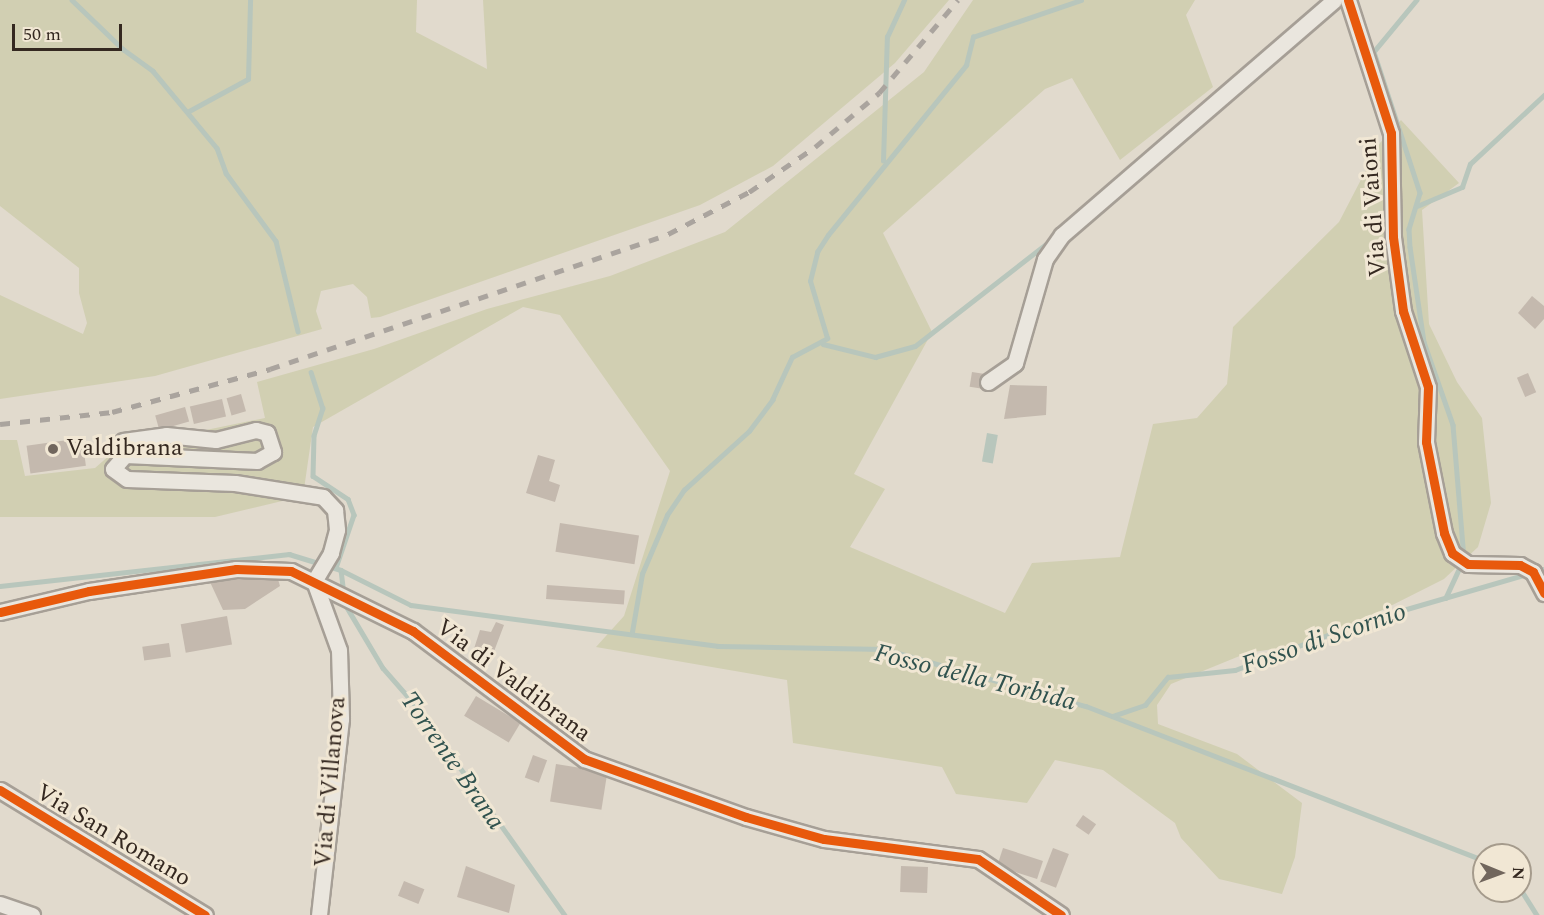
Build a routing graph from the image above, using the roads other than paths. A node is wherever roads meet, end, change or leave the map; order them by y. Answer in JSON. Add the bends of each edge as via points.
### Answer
{"nodes":[{"id":1,"x":1334,"y":0,"type":"edge"},
{"id":2,"x":1348,"y":0,"type":"edge"},
{"id":3,"x":988,"y":382,"type":"dead end"},
{"id":4,"x":123,"y":441,"type":"dead end"},
{"id":5,"x":314,"y":581,"type":"junction"},
{"id":6,"x":1544,"y":593,"type":"edge"},
{"id":7,"x":0,"y":612,"type":"edge"},
{"id":8,"x":0,"y":790,"type":"edge"},
{"id":9,"x":0,"y":904,"type":"edge"},
{"id":10,"x":32,"y":915,"type":"edge"},
{"id":11,"x":205,"y":915,"type":"edge"},
{"id":12,"x":319,"y":915,"type":"edge"},
{"id":13,"x":1061,"y":915,"type":"edge"}],
"edges":[{"from":1,"to":3,"type":"street","via":[[1062,235],[1041,268],[1015,363]]},
{"from":2,"to":6,"type":"street","name":"Via di Vaioni","via":[[1390,133],[1390,192],[1402,301],[1428,387],[1426,442],[1444,533],[1452,553],[1468,564],[1520,565],[1533,572]]},
{"from":4,"to":5,"type":"street","via":[[166,435],[216,440],[256,430],[267,433],[273,452],[257,461],[125,455],[113,469],[127,479],[235,483],[315,493],[335,510],[337,530],[332,553]]},
{"from":5,"to":7,"type":"street","name":"Via di Valdibrana","via":[[291,571],[236,569],[89,591]]},
{"from":5,"to":12,"type":"street","name":"Via di Villanova","via":[[339,650],[341,719]]},
{"from":5,"to":13,"type":"street","name":"Via di Valdibrana","via":[[412,631],[584,759],[746,817],[824,839],[978,859]]},
{"from":8,"to":11,"type":"street","name":"Via San Romano"},
{"from":9,"to":10,"type":"street"}]}
